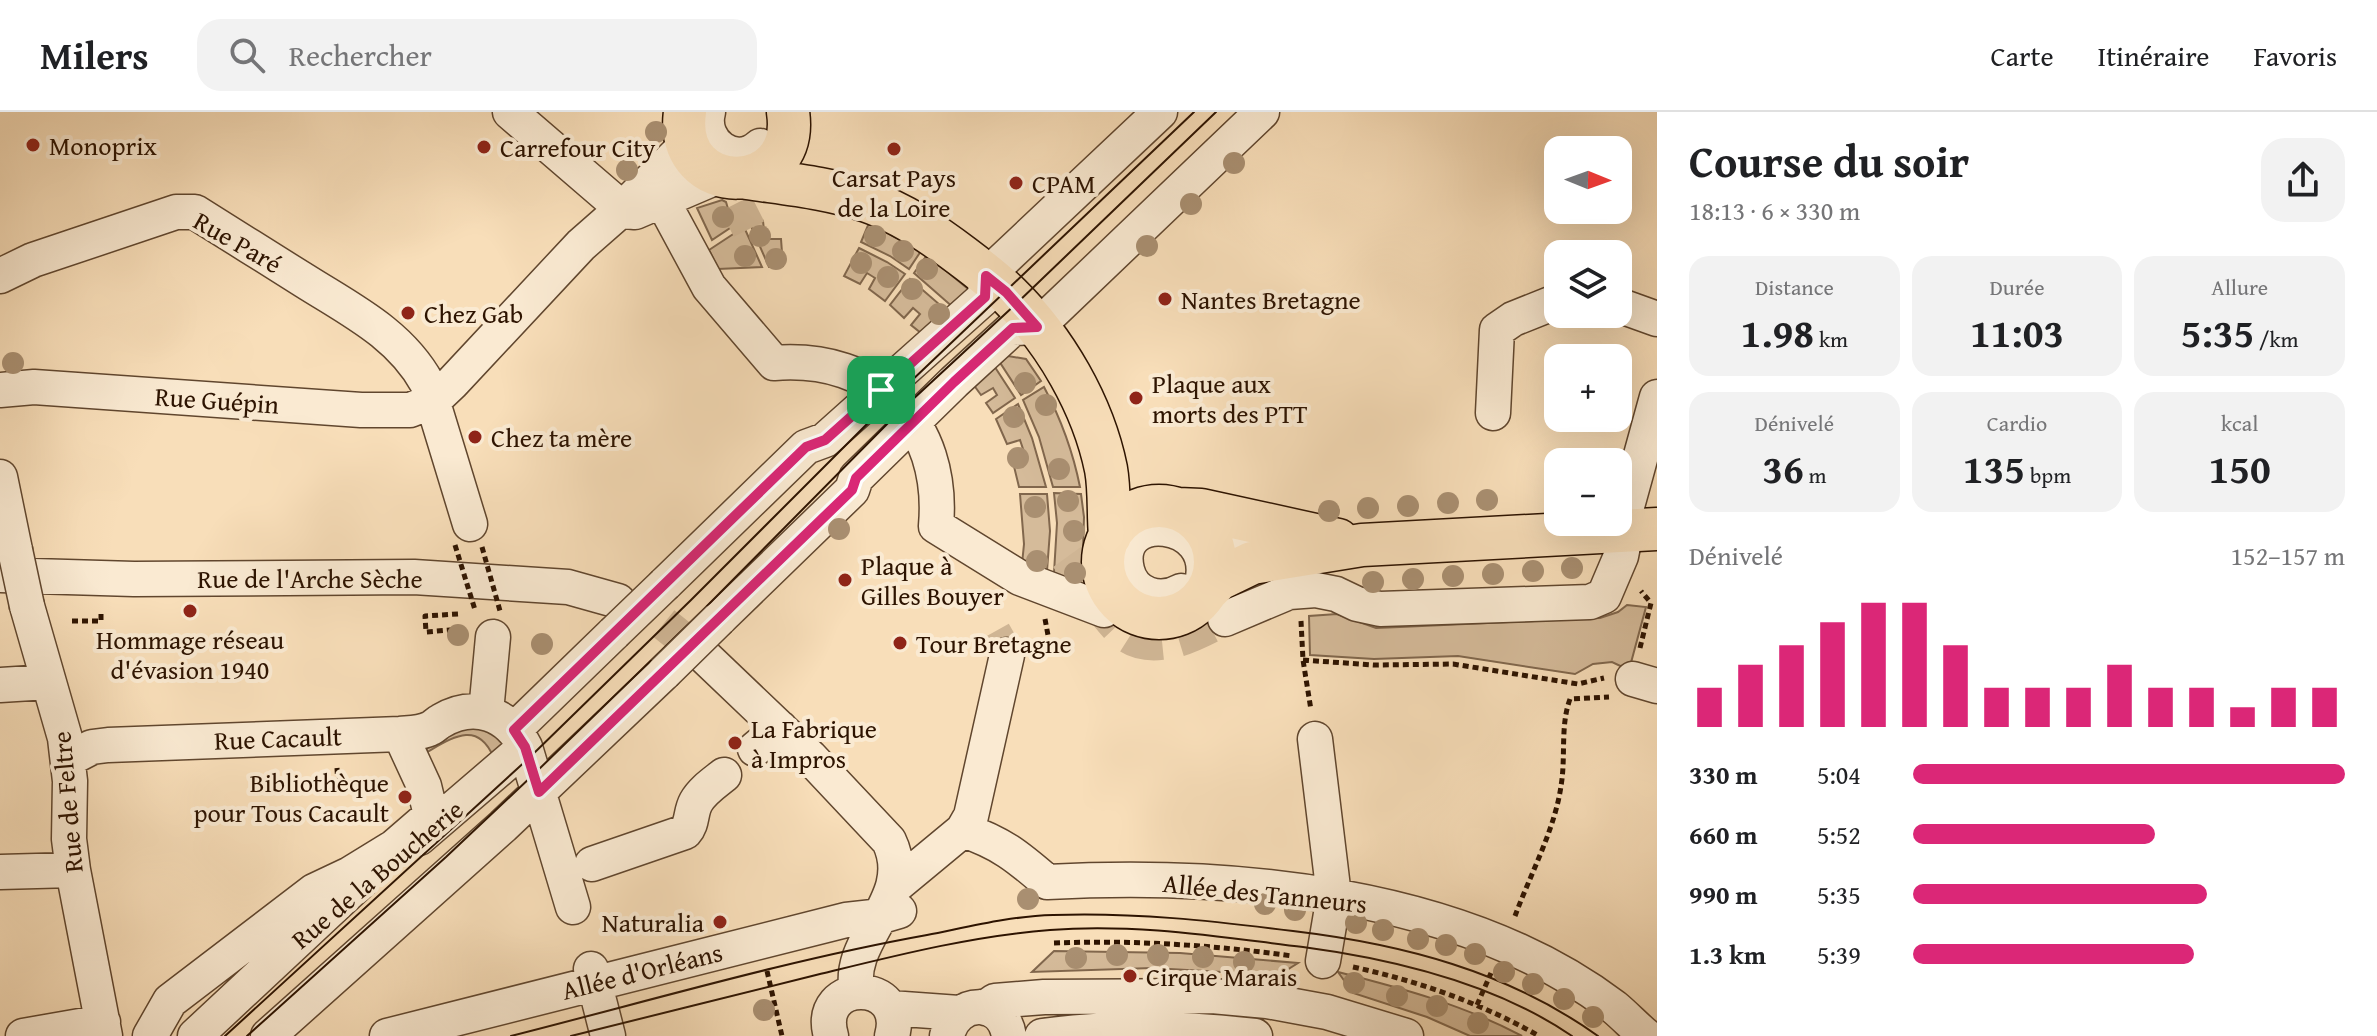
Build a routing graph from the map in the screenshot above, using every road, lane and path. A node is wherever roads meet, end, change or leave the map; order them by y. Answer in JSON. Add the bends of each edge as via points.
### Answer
{"nodes":[{"id":1,"x":510,"y":112,"type":"edge"},
{"id":2,"x":1160,"y":112,"type":"edge"},
{"id":3,"x":1262,"y":112,"type":"edge"},
{"id":4,"x":693,"y":123,"type":"edge"},
{"id":5,"x":769,"y":141,"type":"edge"},
{"id":6,"x":662,"y":200,"type":"junction"},
{"id":7,"x":622,"y":209,"type":"junction"},
{"id":8,"x":0,"y":276,"type":"edge"},
{"id":9,"x":986,"y":276,"type":"junction"},
{"id":10,"x":1544,"y":307,"type":"edge"},
{"id":11,"x":1632,"y":310,"type":"edge"},
{"id":12,"x":1657,"y":319,"type":"edge"},
{"id":13,"x":1037,"y":327,"type":"junction"},
{"id":14,"x":0,"y":390,"type":"edge"},
{"id":15,"x":881,"y":390,"type":"junction"},
{"id":16,"x":1657,"y":397,"type":"edge"},
{"id":17,"x":433,"y":401,"type":"junction"},
{"id":18,"x":1493,"y":413,"type":"dead end"},
{"id":19,"x":913,"y":422,"type":"junction"},
{"id":20,"x":1106,"y":472,"type":"junction"},
{"id":21,"x":0,"y":477,"type":"edge"},
{"id":22,"x":1176,"y":521,"type":"junction"},
{"id":23,"x":1642,"y":530,"type":"edge"},
{"id":24,"x":1110,"y":536,"type":"junction"},
{"id":25,"x":469,"y":538,"type":"junction"},
{"id":26,"x":1349,"y":542,"type":"junction"},
{"id":27,"x":8,"y":562,"type":"edge"},
{"id":28,"x":1327,"y":592,"type":"junction"},
{"id":29,"x":1200,"y":603,"type":"junction"},
{"id":30,"x":1651,"y":603,"type":"dead end"},
{"id":31,"x":1104,"y":610,"type":"dead end"},
{"id":32,"x":101,"y":612,"type":"dead end"},
{"id":33,"x":1044,"y":614,"type":"dead end"},
{"id":34,"x":616,"y":617,"type":"junction"},
{"id":35,"x":489,"y":619,"type":"junction"},
{"id":36,"x":72,"y":621,"type":"dead end"},
{"id":37,"x":1052,"y":648,"type":"dead end"},
{"id":38,"x":703,"y":655,"type":"tunnel mouth"},
{"id":39,"x":1007,"y":655,"type":"tunnel mouth"},
{"id":40,"x":1303,"y":660,"type":"junction"},
{"id":41,"x":48,"y":682,"type":"junction"},
{"id":42,"x":1645,"y":682,"type":"edge"},
{"id":43,"x":0,"y":685,"type":"edge"},
{"id":44,"x":508,"y":730,"type":"junction"},
{"id":45,"x":400,"y":734,"type":"junction"},
{"id":46,"x":1315,"y":739,"type":"joint"},
{"id":47,"x":69,"y":759,"type":"junction"},
{"id":48,"x":724,"y":775,"type":"dead end"},
{"id":49,"x":539,"y":792,"type":"junction"},
{"id":50,"x":963,"y":830,"type":"junction"},
{"id":51,"x":592,"y":864,"type":"dead end"},
{"id":52,"x":73,"y":870,"type":"junction"},
{"id":53,"x":0,"y":872,"type":"edge"},
{"id":54,"x":1334,"y":896,"type":"junction"},
{"id":55,"x":891,"y":905,"type":"junction"},
{"id":56,"x":573,"y":907,"type":"dead end"},
{"id":57,"x":761,"y":942,"type":"junction"},
{"id":58,"x":1503,"y":944,"type":"junction"},
{"id":59,"x":1323,"y":961,"type":"dead end"},
{"id":60,"x":593,"y":976,"type":"junction"},
{"id":61,"x":857,"y":992,"type":"junction"},
{"id":62,"x":964,"y":1019,"type":"edge"},
{"id":63,"x":891,"y":1022,"type":"edge"},
{"id":64,"x":104,"y":1029,"type":"edge"},
{"id":65,"x":820,"y":1031,"type":"edge"},
{"id":66,"x":278,"y":1032,"type":"edge"},
{"id":67,"x":1178,"y":1033,"type":"edge"},
{"id":68,"x":23,"y":1036,"type":"edge"},
{"id":69,"x":150,"y":1036,"type":"edge"},
{"id":70,"x":195,"y":1036,"type":"edge"},
{"id":71,"x":387,"y":1036,"type":"edge"},
{"id":72,"x":608,"y":1036,"type":"edge"},
{"id":73,"x":782,"y":1036,"type":"edge"},
{"id":74,"x":1009,"y":1036,"type":"edge"},
{"id":75,"x":1042,"y":1036,"type":"edge"},
{"id":76,"x":1255,"y":1036,"type":"edge"},
{"id":77,"x":1406,"y":1036,"type":"edge"},
{"id":78,"x":1646,"y":1036,"type":"edge"}],
"edges":[{"from":1,"to":7,"type":"street"},
{"from":2,"to":9,"type":"street"},
{"from":3,"to":13,"type":"street"},
{"from":4,"to":5,"type":"main road","via":[[703,167]]},
{"from":4,"to":7,"type":"street"},
{"from":5,"to":6,"type":"street"},
{"from":5,"to":9,"type":"main road","via":[[838,192],[930,232]]},
{"from":6,"to":7,"type":"street","via":[[635,212]]},
{"from":6,"to":15,"type":"street","via":[[709,287],[774,363],[841,368]]},
{"from":7,"to":17,"type":"street"},
{"from":8,"to":17,"type":"street","name":"Rue Paré","via":[[176,212],[195,212],[373,323],[419,368]]},
{"from":9,"to":13,"type":"main road"},
{"from":9,"to":15,"type":"street","name":"Rue de la Boucherie","via":[[985,297]]},
{"from":10,"to":18,"type":"street","via":[[1497,330]]},
{"from":11,"to":12,"type":"street"},
{"from":13,"to":19,"type":"street","name":"Rue de la Boucherie","via":[[1013,328]]},
{"from":13,"to":20,"type":"main road","via":[[1080,396]]},
{"from":14,"to":17,"type":"street","name":"Rue Guépin","via":[[34,387],[361,410],[410,410]]},
{"from":15,"to":19,"type":"street"},
{"from":15,"to":34,"type":"street","name":"Rue de la Boucherie","bridge":true,"via":[[825,440],[806,447],[665,584]]},
{"from":16,"to":23,"type":"street","via":[[1626,510]]},
{"from":17,"to":25,"type":"street"},
{"from":19,"to":31,"type":"street","via":[[936,482],[936,526],[1020,578]]},
{"from":19,"to":49,"type":"street","name":"Rue de la Boucherie","bridge":true,"via":[[856,478],[852,490]]},
{"from":20,"to":22,"type":"main road","via":[[1126,502]]},
{"from":20,"to":24,"type":"main road"},
{"from":21,"to":27,"type":"street","name":"Rue de Feltre"},
{"from":22,"to":24,"type":"main road","via":[[1121,522]]},
{"from":22,"to":26,"type":"main road","via":[[1201,510]]},
{"from":22,"to":29,"type":"main road","via":[[1212,545],[1215,568]]},
{"from":22,"to":29,"type":"street","via":[[1134,539],[1127,553],[1129,576],[1144,593]]},
{"from":23,"to":26,"type":"main road"},
{"from":23,"to":28,"type":"street","via":[[1604,596],[1590,602],[1380,609]]},
{"from":24,"to":29,"type":"main road","via":[[1105,575],[1122,604],[1166,618]]},
{"from":25,"to":35,"type":"path","bridge":true},
{"from":25,"to":35,"type":"path","bridge":true},
{"from":26,"to":29,"type":"main road","via":[[1252,563],[1219,579]]},
{"from":27,"to":34,"type":"street","name":"Rue de l'Arche Sèche","via":[[134,579],[414,577],[568,587]]},
{"from":27,"to":41,"type":"street","name":"Rue de Feltre","bridge":true,"via":[[27,606]]},
{"from":28,"to":29,"type":"street"},
{"from":28,"to":40,"type":"path","via":[[1326,607],[1301,608]]},
{"from":30,"to":42,"type":"path"},
{"from":32,"to":36,"type":"path","via":[[101,621]]},
{"from":33,"to":37,"type":"path"},
{"from":34,"to":44,"type":"street","name":"Rue de la Boucherie"},
{"from":35,"to":44,"type":"street"},
{"from":38,"to":55,"type":"street","via":[[768,739],[889,841],[896,863]]},
{"from":39,"to":50,"type":"street","via":[[971,816]]},
{"from":40,"to":42,"type":"path","via":[[1453,664],[1578,684],[1609,676]]},
{"from":40,"to":46,"type":"path"},
{"from":41,"to":43,"type":"street"},
{"from":41,"to":47,"type":"street","name":"Rue de Feltre"},
{"from":42,"to":58,"type":"path","via":[[1606,698],[1570,699],[1559,799]]},
{"from":44,"to":45,"type":"street","name":"Rue Cacault","via":[[464,713]]},
{"from":44,"to":49,"type":"street"},
{"from":44,"to":70,"type":"street","name":"Rue de la Boucherie","via":[[445,817],[357,884]]},
{"from":45,"to":47,"type":"street","name":"Rue Cacault","via":[[108,745]]},
{"from":45,"to":69,"type":"street","name":"Rue de la Boucherie","via":[[431,815],[394,847],[314,891],[170,1001]]},
{"from":46,"to":54,"type":"street"},
{"from":47,"to":52,"type":"street","name":"Rue de Feltre"},
{"from":48,"to":51,"type":"street","via":[[697,799],[685,832]]},
{"from":49,"to":56,"type":"street"},
{"from":49,"to":66,"type":"street","name":"Rue de la Boucherie"},
{"from":50,"to":54,"type":"street","name":"Allée des Tanneurs","via":[[993,840],[1047,882],[1209,883]]},
{"from":50,"to":55,"type":"street"},
{"from":52,"to":53,"type":"street"},
{"from":52,"to":64,"type":"street","name":"Rue de Feltre"},
{"from":54,"to":58,"type":"street","name":"Allée des Tanneurs","via":[[1465,929]]},
{"from":54,"to":59,"type":"street"},
{"from":55,"to":57,"type":"street","name":"Allée d'Orléans"},
{"from":55,"to":61,"type":"street","via":[[858,965]]},
{"from":57,"to":60,"type":"street","name":"Allée d'Orléans"},
{"from":57,"to":73,"type":"path"},
{"from":58,"to":78,"type":"street","name":"Allée des Tanneurs","via":[[1574,981]]},
{"from":60,"to":71,"type":"street","name":"Allée d'Orléans"},
{"from":60,"to":72,"type":"street"},
{"from":61,"to":63,"type":"street","via":[[876,995]]},
{"from":61,"to":65,"type":"street","via":[[835,1005]]},
{"from":62,"to":63,"type":"street"},
{"from":62,"to":74,"type":"street","via":[[1001,1017]]},
{"from":62,"to":77,"type":"street","via":[[995,1001],[1212,996],[1327,1012]]},
{"from":64,"to":68,"type":"street"},
{"from":67,"to":75,"type":"street"},
{"from":67,"to":76,"type":"street"}]}
